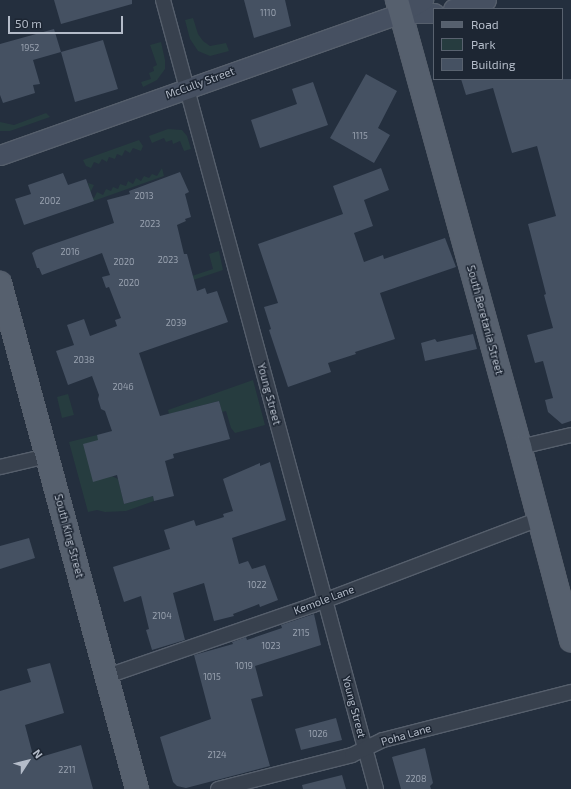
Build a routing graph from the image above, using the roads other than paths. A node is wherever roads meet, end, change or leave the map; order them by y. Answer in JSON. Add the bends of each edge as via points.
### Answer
{"nodes":[{"id":1,"x":163,"y":0,"type":"edge"},
{"id":2,"x":423,"y":0,"type":"edge"},
{"id":3,"x":486,"y":0,"type":"edge"},
{"id":4,"x":399,"y":6,"type":"edge"},
{"id":5,"x":457,"y":8,"type":"edge"},
{"id":6,"x":433,"y":13,"type":"edge"},
{"id":7,"x":187,"y":88,"type":"junction"},
{"id":8,"x":0,"y":155,"type":"edge"},
{"id":9,"x":0,"y":283,"type":"edge"},
{"id":10,"x":571,"y":435,"type":"edge"},
{"id":11,"x":520,"y":447,"type":"junction"},
{"id":12,"x":47,"y":456,"type":"junction"},
{"id":13,"x":0,"y":467,"type":"edge"},
{"id":14,"x":539,"y":519,"type":"junction"},
{"id":15,"x":325,"y":600,"type":"junction"},
{"id":16,"x":571,"y":640,"type":"edge"},
{"id":17,"x":107,"y":676,"type":"junction"},
{"id":18,"x":571,"y":692,"type":"edge"},
{"id":19,"x":365,"y":749,"type":"junction"},
{"id":20,"x":137,"y":789,"type":"edge"},
{"id":21,"x":218,"y":789,"type":"edge"},
{"id":22,"x":376,"y":789,"type":"edge"}],
"edges":[{"from":1,"to":7,"type":"street","name":"Young Street"},
{"from":2,"to":4,"type":"main road","name":"McCully Street"},
{"from":3,"to":5,"type":"main road"},
{"from":4,"to":6,"type":"main road","name":"McCully Street"},
{"from":4,"to":7,"type":"main road","name":"McCully Street"},
{"from":4,"to":11,"type":"main road","name":"South Beretania Street"},
{"from":7,"to":8,"type":"main road","name":"McCully Street"},
{"from":7,"to":15,"type":"street","name":"Young Street"},
{"from":9,"to":12,"type":"main road","name":"South King Street"},
{"from":10,"to":11,"type":"street"},
{"from":11,"to":14,"type":"main road","name":"South Beretania Street"},
{"from":12,"to":13,"type":"street"},
{"from":12,"to":17,"type":"main road","name":"South King Street"},
{"from":14,"to":15,"type":"street","name":"Kemole Lane"},
{"from":14,"to":16,"type":"main road","name":"South Beretania Street"},
{"from":15,"to":17,"type":"street","name":"Kemole Lane"},
{"from":15,"to":19,"type":"street","name":"Young Street"},
{"from":17,"to":20,"type":"main road","name":"South King Street"},
{"from":18,"to":19,"type":"street","name":"Poha Lane","via":[[383,740]]},
{"from":19,"to":21,"type":"street","name":"Poha Lane","via":[[349,756]]},
{"from":19,"to":22,"type":"street","name":"Young Street"}]}
